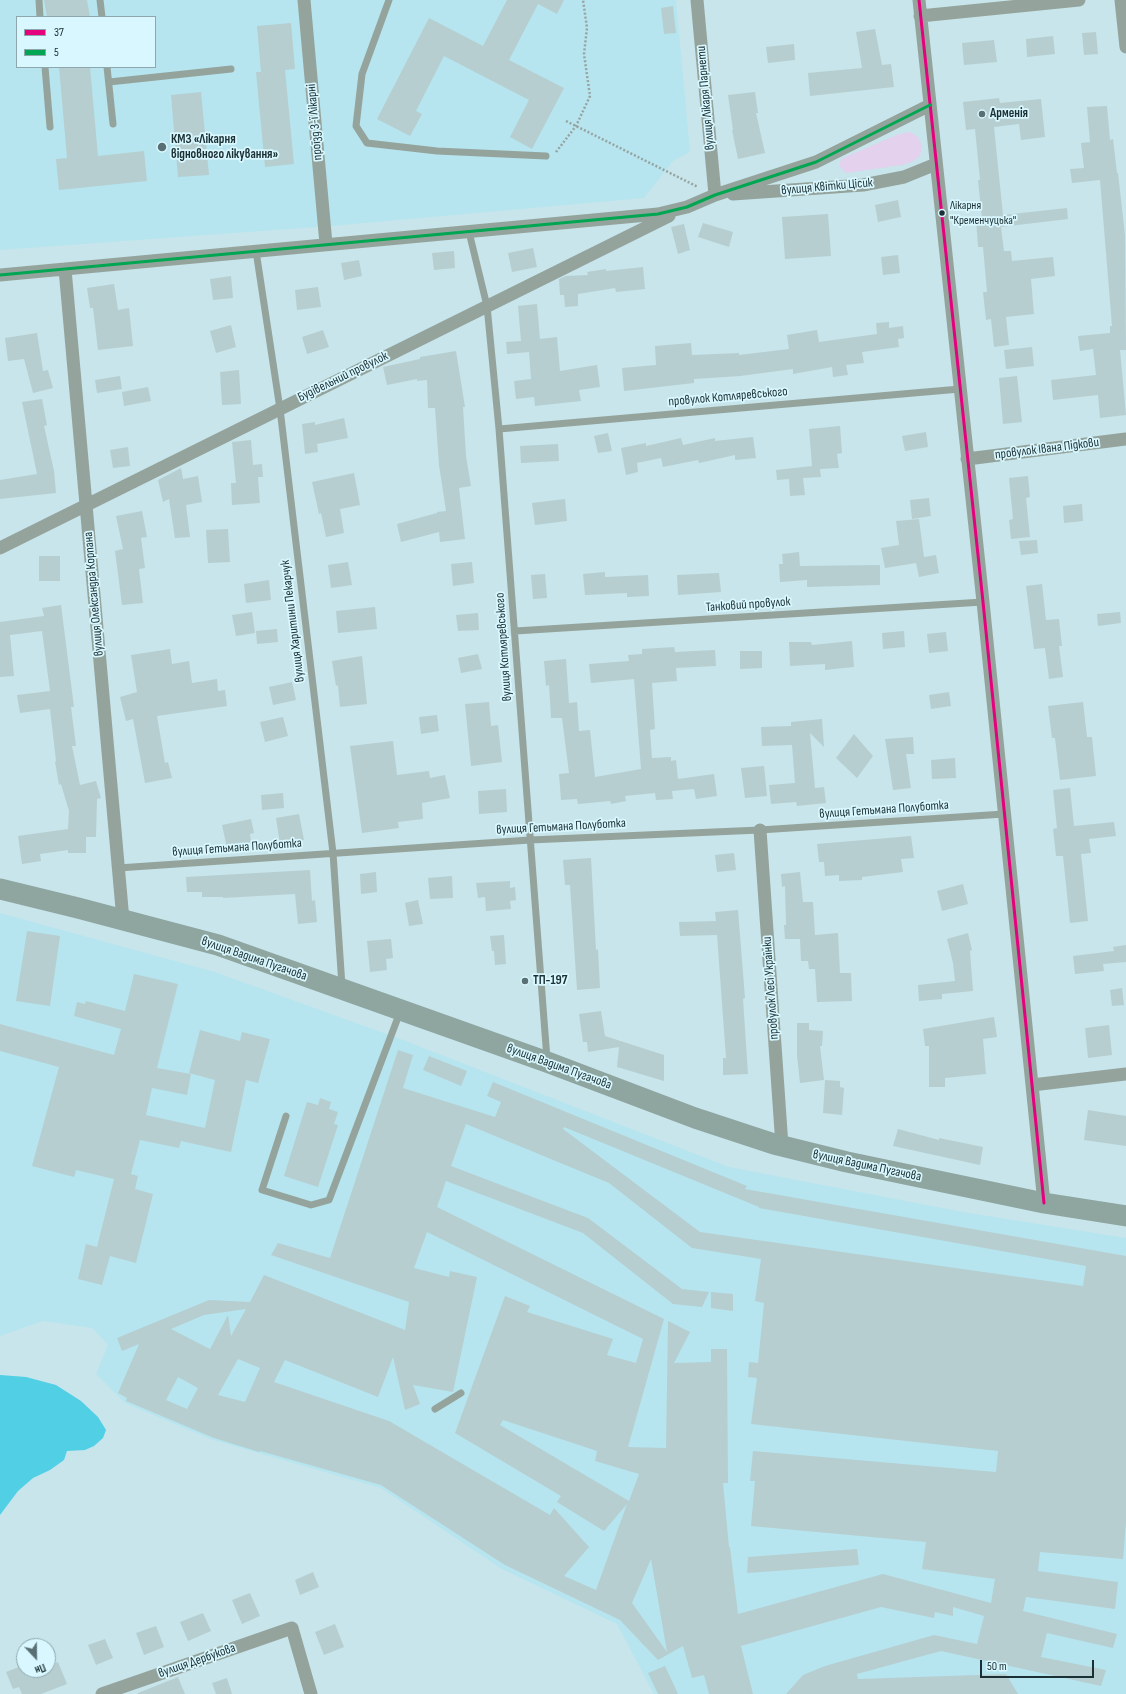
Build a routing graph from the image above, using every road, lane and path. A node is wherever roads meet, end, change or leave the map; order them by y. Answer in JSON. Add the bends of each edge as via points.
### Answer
{"nodes":[{"id":1,"x":39,"y":0,"type":"edge"},
{"id":2,"x":100,"y":0,"type":"edge"},
{"id":3,"x":304,"y":0,"type":"edge"},
{"id":4,"x":388,"y":0,"type":"edge"},
{"id":5,"x":583,"y":0,"type":"edge"},
{"id":6,"x":697,"y":0,"type":"edge"},
{"id":7,"x":919,"y":0,"type":"edge"},
{"id":8,"x":1079,"y":0,"type":"edge"},
{"id":9,"x":1121,"y":0,"type":"edge"},
{"id":10,"x":40,"y":16,"type":"edge"},
{"id":11,"x":102,"y":16,"type":"edge"},
{"id":12,"x":920,"y":16,"type":"junction"},
{"id":13,"x":1126,"y":47,"type":"edge"},
{"id":14,"x":45,"y":68,"type":"edge"},
{"id":15,"x":107,"y":68,"type":"edge"},
{"id":16,"x":231,"y":69,"type":"dead end"},
{"id":17,"x":109,"y":82,"type":"junction"},
{"id":18,"x":930,"y":105,"type":"junction"},
{"id":19,"x":566,"y":121,"type":"dead end"},
{"id":20,"x":113,"y":124,"type":"dead end"},
{"id":21,"x":576,"y":126,"type":"junction"},
{"id":22,"x":50,"y":127,"type":"dead end"},
{"id":23,"x":546,"y":156,"type":"joint"},
{"id":24,"x":936,"y":164,"type":"junction"},
{"id":25,"x":715,"y":195,"type":"junction"},
{"id":26,"x":687,"y":207,"type":"junction"},
{"id":27,"x":470,"y":232,"type":"junction"},
{"id":28,"x":326,"y":244,"type":"junction"},
{"id":29,"x":256,"y":252,"type":"junction"},
{"id":30,"x":65,"y":269,"type":"junction"},
{"id":31,"x":0,"y":275,"type":"edge"},
{"id":32,"x":487,"y":306,"type":"junction"},
{"id":33,"x":960,"y":389,"type":"junction"},
{"id":34,"x":280,"y":409,"type":"junction"},
{"id":35,"x":499,"y":429,"type":"junction"},
{"id":36,"x":1126,"y":439,"type":"edge"},
{"id":37,"x":967,"y":459,"type":"junction"},
{"id":38,"x":87,"y":505,"type":"junction"},
{"id":39,"x":0,"y":548,"type":"edge"},
{"id":40,"x":983,"y":602,"type":"junction"},
{"id":41,"x":515,"y":631,"type":"junction"},
{"id":42,"x":1004,"y":814,"type":"junction"},
{"id":43,"x":760,"y":830,"type":"junction"},
{"id":44,"x":530,"y":840,"type":"junction"},
{"id":45,"x":333,"y":853,"type":"junction"},
{"id":46,"x":118,"y":868,"type":"junction"},
{"id":47,"x":0,"y":889,"type":"edge"},
{"id":48,"x":122,"y":920,"type":"junction"},
{"id":49,"x":342,"y":989,"type":"junction"},
{"id":50,"x":401,"y":1010,"type":"junction"},
{"id":51,"x":547,"y":1062,"type":"junction"},
{"id":52,"x":1126,"y":1074,"type":"edge"},
{"id":53,"x":1032,"y":1085,"type":"junction"},
{"id":54,"x":286,"y":1116,"type":"dead end"},
{"id":55,"x":782,"y":1146,"type":"junction"},
{"id":56,"x":1044,"y":1203,"type":"junction"},
{"id":57,"x":1126,"y":1216,"type":"edge"},
{"id":58,"x":460,"y":1392,"type":"dead end"},
{"id":59,"x":435,"y":1408,"type":"dead end"},
{"id":60,"x":102,"y":1694,"type":"edge"},
{"id":61,"x":311,"y":1694,"type":"edge"}],
"edges":[{"from":1,"to":10,"type":"lane"},
{"from":2,"to":11,"type":"lane"},
{"from":3,"to":28,"type":"street","name":"проїзд 3-ї Лікарні"},
{"from":4,"to":23,"type":"lane","via":[[362,74],[356,126],[367,144],[437,151]]},
{"from":5,"to":21,"type":"path","via":[[587,28],[584,54],[590,96]]},
{"from":6,"to":25,"type":"street","name":"вулиця Лікаря Парнети"},
{"from":7,"to":12,"type":"street"},
{"from":8,"to":12,"type":"street"},
{"from":9,"to":13,"type":"street"},
{"from":12,"to":18,"type":"street"},
{"from":14,"to":22,"type":"lane"},
{"from":15,"to":17,"type":"lane"},
{"from":16,"to":17,"type":"lane"},
{"from":17,"to":20,"type":"lane"},
{"from":18,"to":24,"type":"street"},
{"from":18,"to":25,"type":"street","name":"вулиця Квітки Цісик","via":[[816,162]]},
{"from":19,"to":21,"type":"path"},
{"from":21,"to":23,"type":"path","via":[[557,152]]},
{"from":21,"to":25,"type":"path"},
{"from":24,"to":25,"type":"street","name":"вулиця Квітки Цісик","via":[[904,178],[863,185]]},
{"from":24,"to":33,"type":"street"},
{"from":25,"to":26,"type":"street","name":"вулиця Квітки Цісик"},
{"from":26,"to":27,"type":"street","name":"вулиця Квітки Цісик","via":[[658,214]]},
{"from":26,"to":32,"type":"street","name":"Будівельний провулок"},
{"from":27,"to":28,"type":"street","name":"вулиця Квітки Цісик"},
{"from":27,"to":32,"type":"lane","name":"вулиця Котляревського"},
{"from":28,"to":29,"type":"street","name":"вулиця Квітки Цісик"},
{"from":29,"to":30,"type":"street","name":"вулиця Квітки Цісик"},
{"from":29,"to":34,"type":"lane","name":"вулиця Харитини Пекарчук"},
{"from":30,"to":31,"type":"street","name":"вулиця Квітки Цісик"},
{"from":30,"to":38,"type":"street","name":"вулиця Олександра Корпана"},
{"from":32,"to":34,"type":"street","name":"Будівельний провулок"},
{"from":32,"to":35,"type":"lane","name":"вулиця Котляревського"},
{"from":33,"to":35,"type":"lane","name":"провулок Котляревського"},
{"from":33,"to":37,"type":"street"},
{"from":34,"to":38,"type":"street","name":"Будівельний провулок"},
{"from":34,"to":45,"type":"lane","name":"вулиця Харитини Пекарчук"},
{"from":35,"to":41,"type":"lane","name":"вулиця Котляревського"},
{"from":36,"to":37,"type":"street","name":"провулок Івана Підкови"},
{"from":37,"to":40,"type":"street"},
{"from":38,"to":39,"type":"street","name":"Будівельний провулок"},
{"from":38,"to":46,"type":"street","name":"вулиця Олександра Корпана"},
{"from":40,"to":41,"type":"lane","name":"Танковий провулок"},
{"from":40,"to":42,"type":"street"},
{"from":41,"to":44,"type":"lane","name":"вулиця Котляревського"},
{"from":42,"to":43,"type":"lane","name":"вулиця Гетьмана Полуботка"},
{"from":42,"to":53,"type":"street"},
{"from":43,"to":44,"type":"lane","name":"вулиця Гетьмана Полуботка"},
{"from":43,"to":55,"type":"street","name":"провулок Лесі Українки"},
{"from":44,"to":45,"type":"lane","name":"вулиця Гетьмана Полуботка"},
{"from":44,"to":51,"type":"lane","name":"вулиця Котляревського"},
{"from":45,"to":46,"type":"lane","name":"вулиця Гетьмана Полуботка"},
{"from":45,"to":49,"type":"lane","name":"вулиця Харитини Пекарчук"},
{"from":46,"to":48,"type":"street","name":"вулиця Олександра Корпана"},
{"from":47,"to":48,"type":"main road","name":"вулиця Вадима Пугачова"},
{"from":48,"to":49,"type":"main road","name":"вулиця Вадима Пугачова","via":[[218,945]]},
{"from":49,"to":50,"type":"main road","name":"вулиця Вадима Пугачова"},
{"from":50,"to":51,"type":"main road","name":"вулиця Вадима Пугачова"},
{"from":50,"to":54,"type":"lane","via":[[330,1200],[311,1205],[262,1190]]},
{"from":51,"to":55,"type":"main road","name":"вулиця Вадима Пугачова","via":[[695,1118]]},
{"from":52,"to":53,"type":"street"},
{"from":53,"to":56,"type":"street"},
{"from":55,"to":56,"type":"main road","name":"вулиця Вадима Пугачова"},
{"from":56,"to":57,"type":"main road","name":"вулиця Вадима Пугачова"},
{"from":58,"to":59,"type":"lane"},
{"from":60,"to":61,"type":"street","name":"вулиця Дербукова","via":[[292,1628]]}]}
